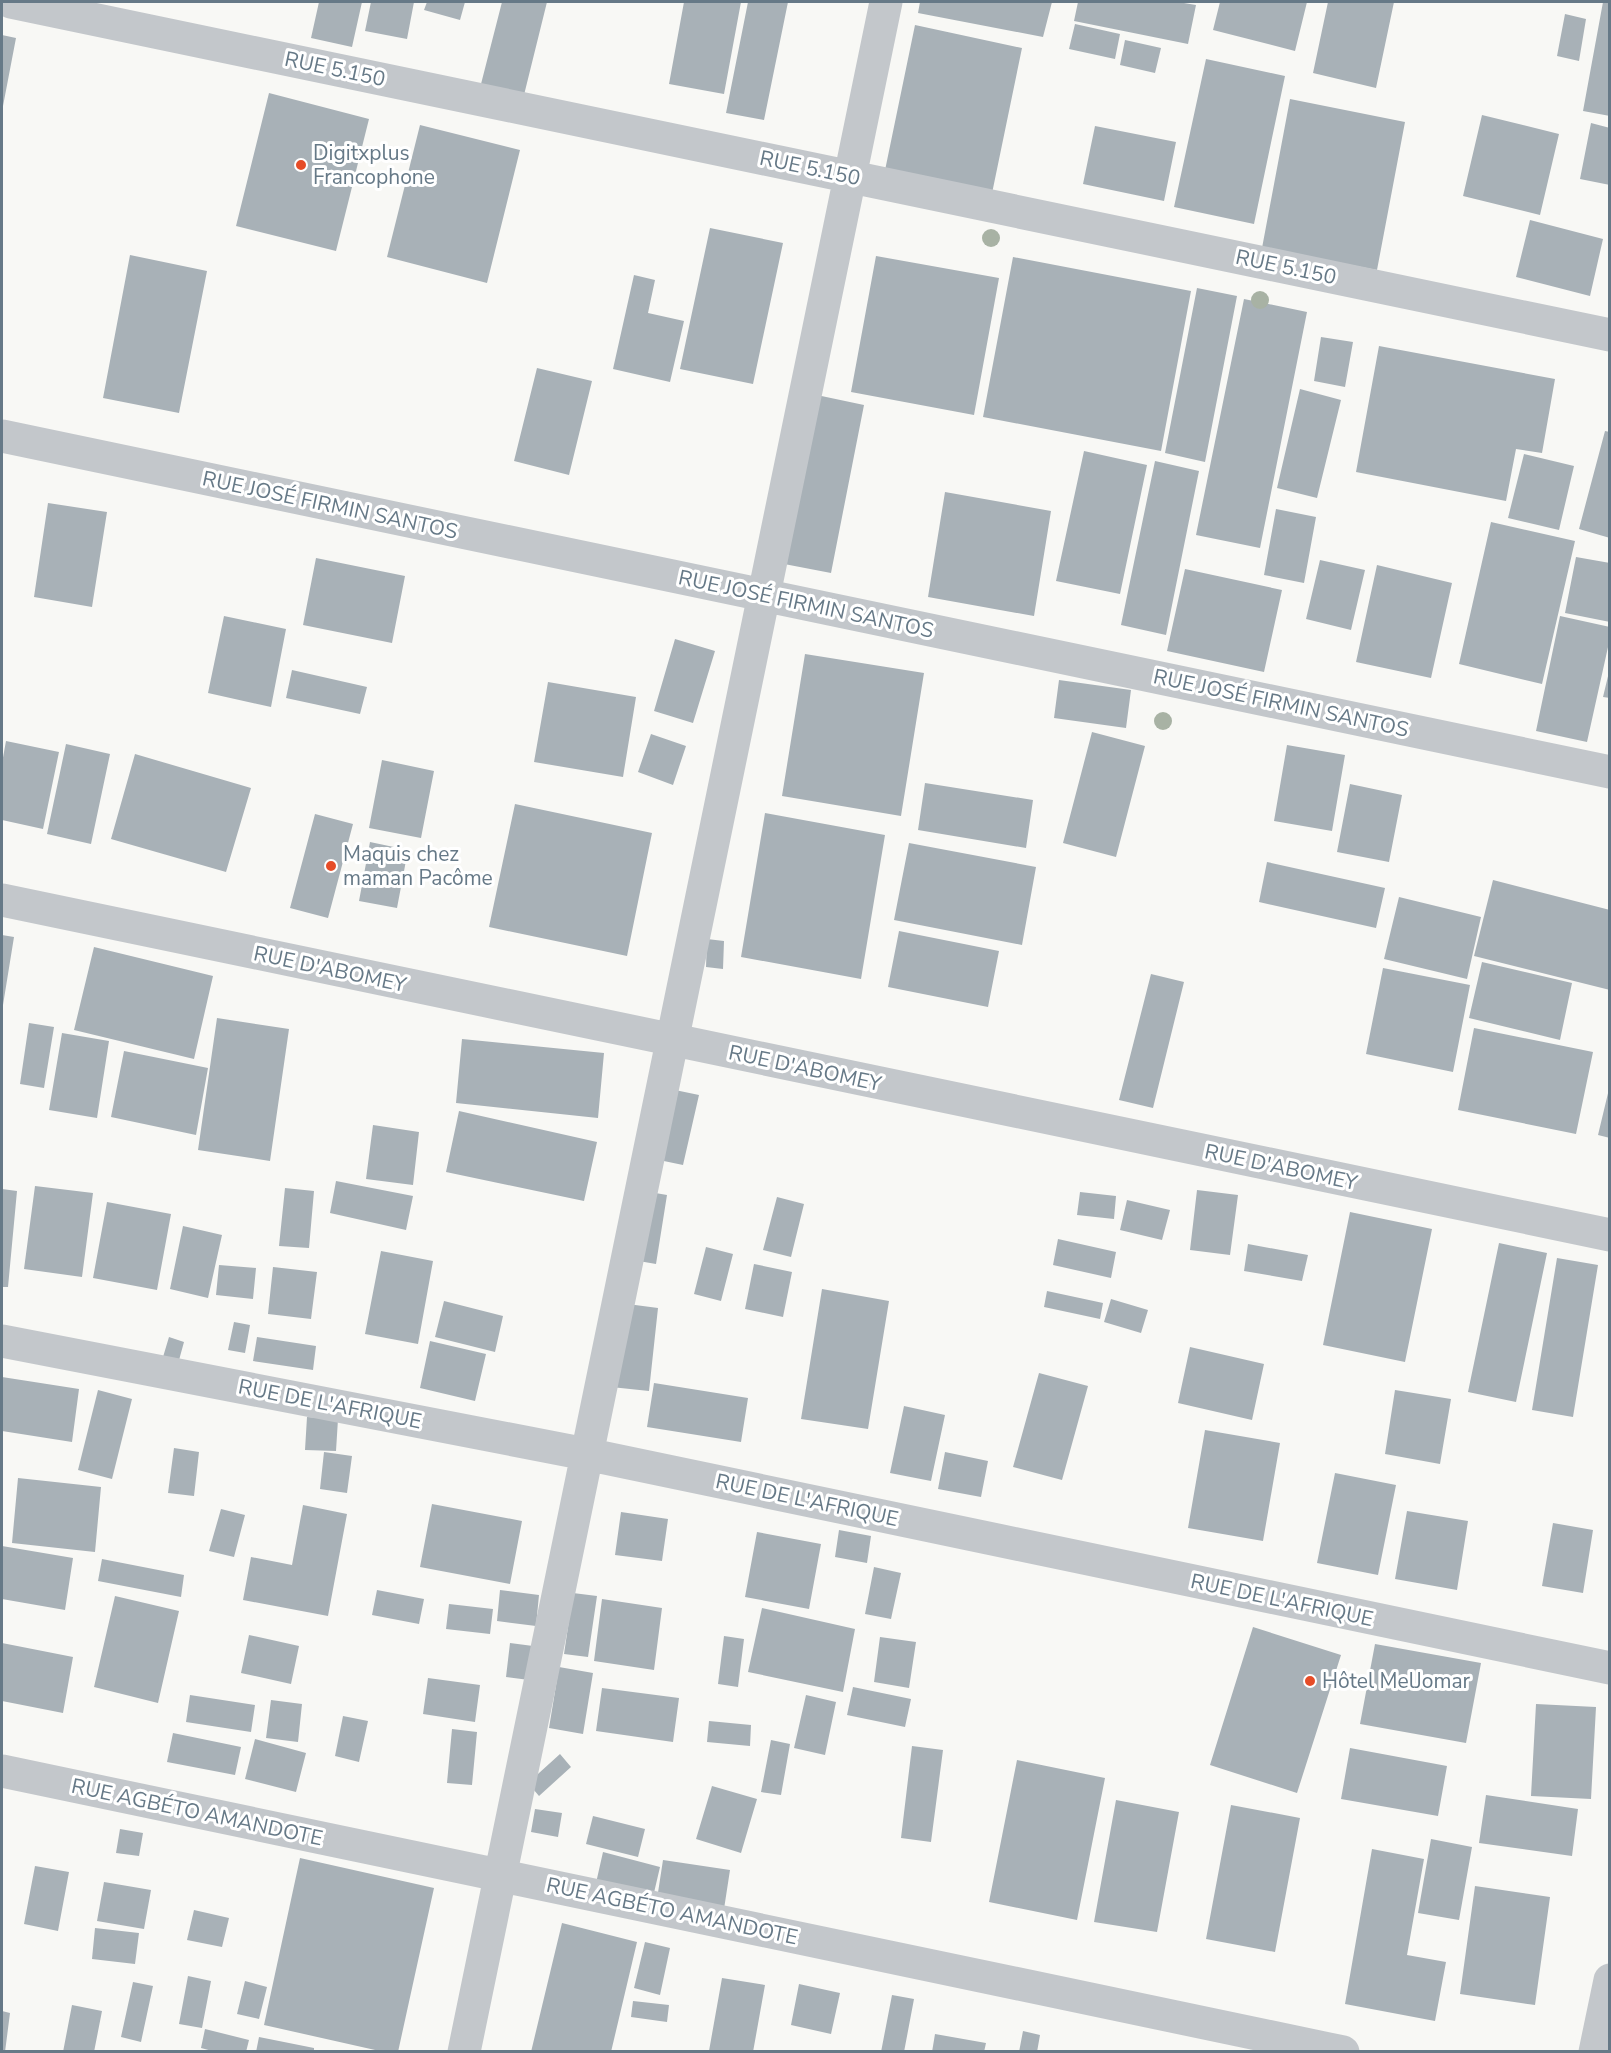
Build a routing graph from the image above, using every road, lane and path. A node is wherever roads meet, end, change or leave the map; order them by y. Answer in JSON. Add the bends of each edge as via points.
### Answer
{"nodes":[{"id":1,"x":11,"y":2,"type":"edge"},
{"id":2,"x":886,"y":2,"type":"edge"},
{"id":3,"x":850,"y":176,"type":"junction"},
{"id":4,"x":1610,"y":335,"type":"edge"},
{"id":5,"x":2,"y":436,"type":"edge"},
{"id":6,"x":763,"y":595,"type":"junction"},
{"id":7,"x":1610,"y":772,"type":"edge"},
{"id":8,"x":2,"y":900,"type":"edge"},
{"id":9,"x":672,"y":1040,"type":"junction"},
{"id":10,"x":1610,"y":1235,"type":"edge"},
{"id":11,"x":2,"y":1341,"type":"edge"},
{"id":12,"x":586,"y":1454,"type":"junction"},
{"id":13,"x":1610,"y":1668,"type":"edge"},
{"id":14,"x":2,"y":1771,"type":"edge"},
{"id":15,"x":500,"y":1875,"type":"junction"},
{"id":16,"x":1610,"y":1980,"type":"edge"},
{"id":17,"x":464,"y":2052,"type":"edge"},
{"id":18,"x":1343,"y":2052,"type":"edge"},
{"id":19,"x":1595,"y":2052,"type":"edge"}],
"edges":[{"from":1,"to":3,"type":"street","name":"RUE 5.150"},
{"from":2,"to":3,"type":"street"},
{"from":3,"to":4,"type":"street","name":"RUE 5.150"},
{"from":3,"to":6,"type":"street"},
{"from":5,"to":6,"type":"street","name":"RUE JOSÉ FIRMIN SANTOS"},
{"from":6,"to":7,"type":"street","name":"RUE JOSÉ FIRMIN SANTOS"},
{"from":6,"to":9,"type":"street"},
{"from":8,"to":9,"type":"street","name":"RUE D'ABOMEY"},
{"from":9,"to":10,"type":"street","name":"RUE D'ABOMEY"},
{"from":9,"to":12,"type":"street"},
{"from":11,"to":12,"type":"street","name":"RUE DE L'AFRIQUE"},
{"from":12,"to":13,"type":"street","name":"RUE DE L'AFRIQUE"},
{"from":12,"to":15,"type":"street"},
{"from":14,"to":15,"type":"street","name":"RUE AGBÉTO AMANDOTE"},
{"from":15,"to":17,"type":"street"},
{"from":15,"to":18,"type":"street","name":"RUE AGBÉTO AMANDOTE"},
{"from":16,"to":19,"type":"street"}]}
